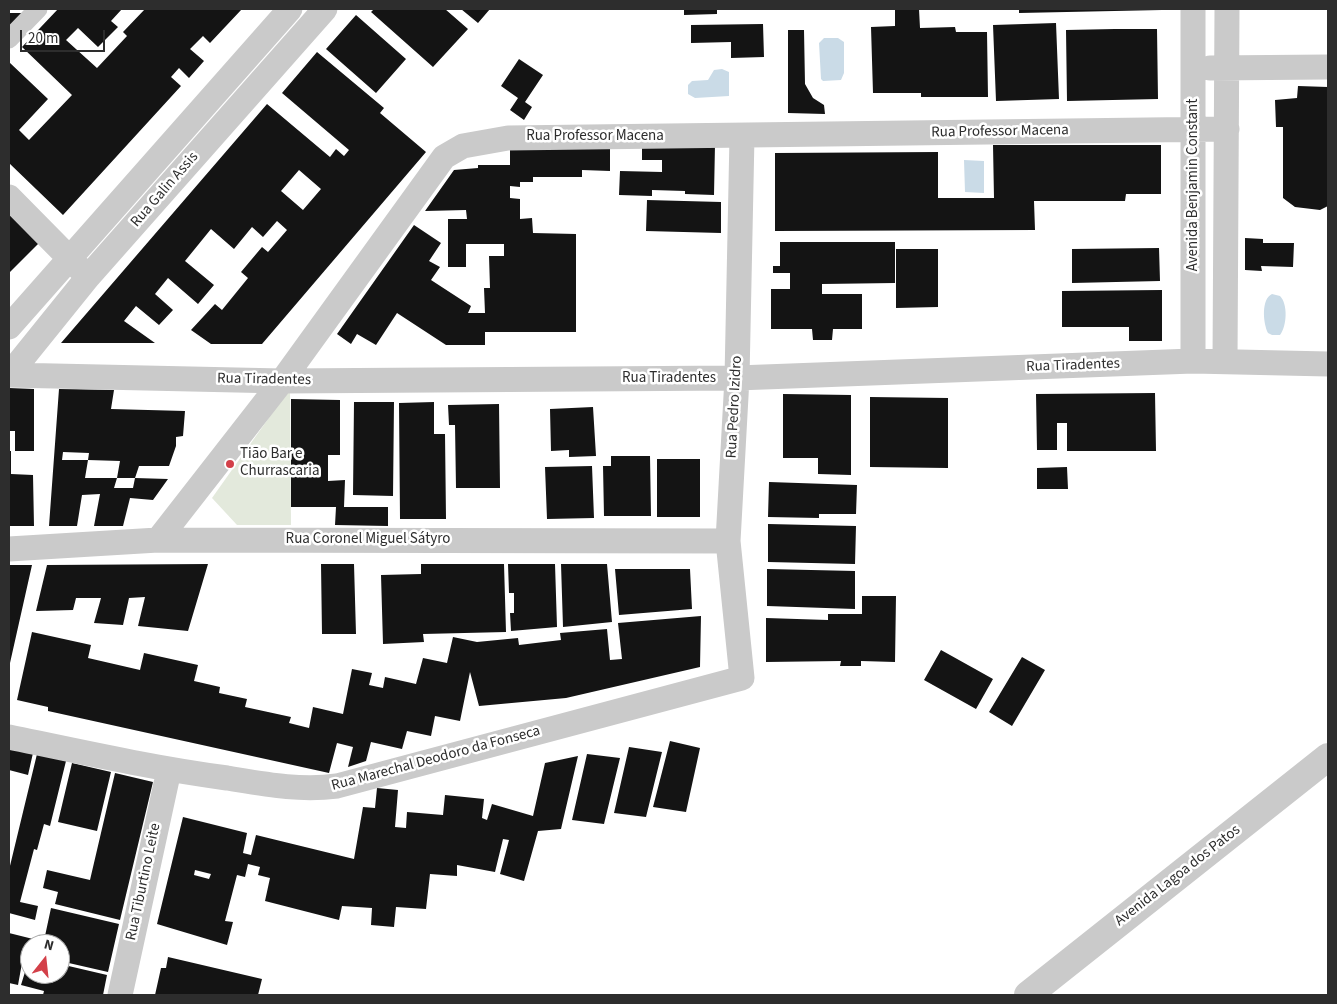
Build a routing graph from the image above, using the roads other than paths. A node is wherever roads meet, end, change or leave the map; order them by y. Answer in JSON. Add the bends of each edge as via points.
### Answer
{"nodes":[{"id":1,"x":38,"y":9,"type":"edge"},
{"id":2,"x":290,"y":9,"type":"edge"},
{"id":3,"x":325,"y":9,"type":"edge"},
{"id":4,"x":1193,"y":9,"type":"edge"},
{"id":5,"x":1227,"y":9,"type":"edge"},
{"id":6,"x":9,"y":39,"type":"edge"},
{"id":7,"x":1227,"y":67,"type":"junction"},
{"id":8,"x":1328,"y":67,"type":"edge"},
{"id":9,"x":1193,"y":70,"type":"junction"},
{"id":10,"x":1195,"y":128,"type":"junction"},
{"id":11,"x":1227,"y":129,"type":"junction"},
{"id":12,"x":742,"y":136,"type":"junction"},
{"id":13,"x":9,"y":197,"type":"edge"},
{"id":14,"x":69,"y":258,"type":"junction"},
{"id":15,"x":88,"y":277,"type":"junction"},
{"id":16,"x":9,"y":327,"type":"edge"},
{"id":17,"x":1193,"y":361,"type":"junction"},
{"id":18,"x":1225,"y":361,"type":"junction"},
{"id":19,"x":1328,"y":364,"type":"edge"},
{"id":20,"x":9,"y":375,"type":"edge"},
{"id":21,"x":737,"y":378,"type":"junction"},
{"id":22,"x":282,"y":381,"type":"junction"},
{"id":23,"x":158,"y":540,"type":"junction"},
{"id":24,"x":728,"y":541,"type":"junction"},
{"id":25,"x":9,"y":549,"type":"edge"},
{"id":26,"x":742,"y":678,"type":"joint"},
{"id":27,"x":9,"y":737,"type":"edge"},
{"id":28,"x":1328,"y":758,"type":"edge"},
{"id":29,"x":169,"y":770,"type":"junction"},
{"id":30,"x":120,"y":995,"type":"edge"},
{"id":31,"x":1028,"y":995,"type":"edge"}],
"edges":[{"from":1,"to":6,"type":"street"},
{"from":2,"to":14,"type":"street","name":"Rua Galin Assis"},
{"from":3,"to":15,"type":"street","name":"Rua Galin Assis"},
{"from":4,"to":9,"type":"street","name":"Avenida Benjamin Constant"},
{"from":5,"to":7,"type":"street"},
{"from":7,"to":8,"type":"street"},
{"from":7,"to":9,"type":"street"},
{"from":7,"to":11,"type":"street"},
{"from":9,"to":10,"type":"street","name":"Avenida Benjamin Constant"},
{"from":10,"to":11,"type":"street","name":"Rua Professor Macena"},
{"from":10,"to":12,"type":"street","name":"Rua Professor Macena"},
{"from":10,"to":17,"type":"street","name":"Avenida Benjamin Constant"},
{"from":11,"to":18,"type":"street"},
{"from":12,"to":21,"type":"street","name":"Rua Pedro Izidro"},
{"from":12,"to":22,"type":"street","name":"Rua Professor Macena","via":[[508,138],[463,146],[453,151],[444,157]]},
{"from":13,"to":14,"type":"street"},
{"from":14,"to":15,"type":"street"},
{"from":14,"to":16,"type":"street","name":"Rua Galin Assis"},
{"from":15,"to":20,"type":"street","name":"Rua Galin Assis"},
{"from":17,"to":18,"type":"street","name":"Rua Tiradentes"},
{"from":17,"to":21,"type":"street","name":"Rua Tiradentes"},
{"from":18,"to":19,"type":"street","name":"Rua Tiradentes"},
{"from":20,"to":22,"type":"street","name":"Rua Tiradentes"},
{"from":21,"to":22,"type":"street","name":"Rua Tiradentes"},
{"from":21,"to":24,"type":"street","name":"Rua Pedro Izidro"},
{"from":22,"to":23,"type":"street","name":"Rua Professor Macena"},
{"from":23,"to":24,"type":"street","name":"Rua Coronel Miguel Sátyro"},
{"from":23,"to":25,"type":"street","name":"Rua Coronel Miguel Sátyro"},
{"from":24,"to":26,"type":"street","name":"Rua Pedro Izidro"},
{"from":26,"to":29,"type":"street","name":"Rua Marechal Deodoro da Fonseca","via":[[337,786],[295,788]]},
{"from":27,"to":29,"type":"street","name":"Rua Marechal Deodoro da Fonseca"},
{"from":28,"to":31,"type":"street","name":"Avenida Lagoa dos Patos"},
{"from":29,"to":30,"type":"street","name":"Rua Tiburtino Leite"}]}
